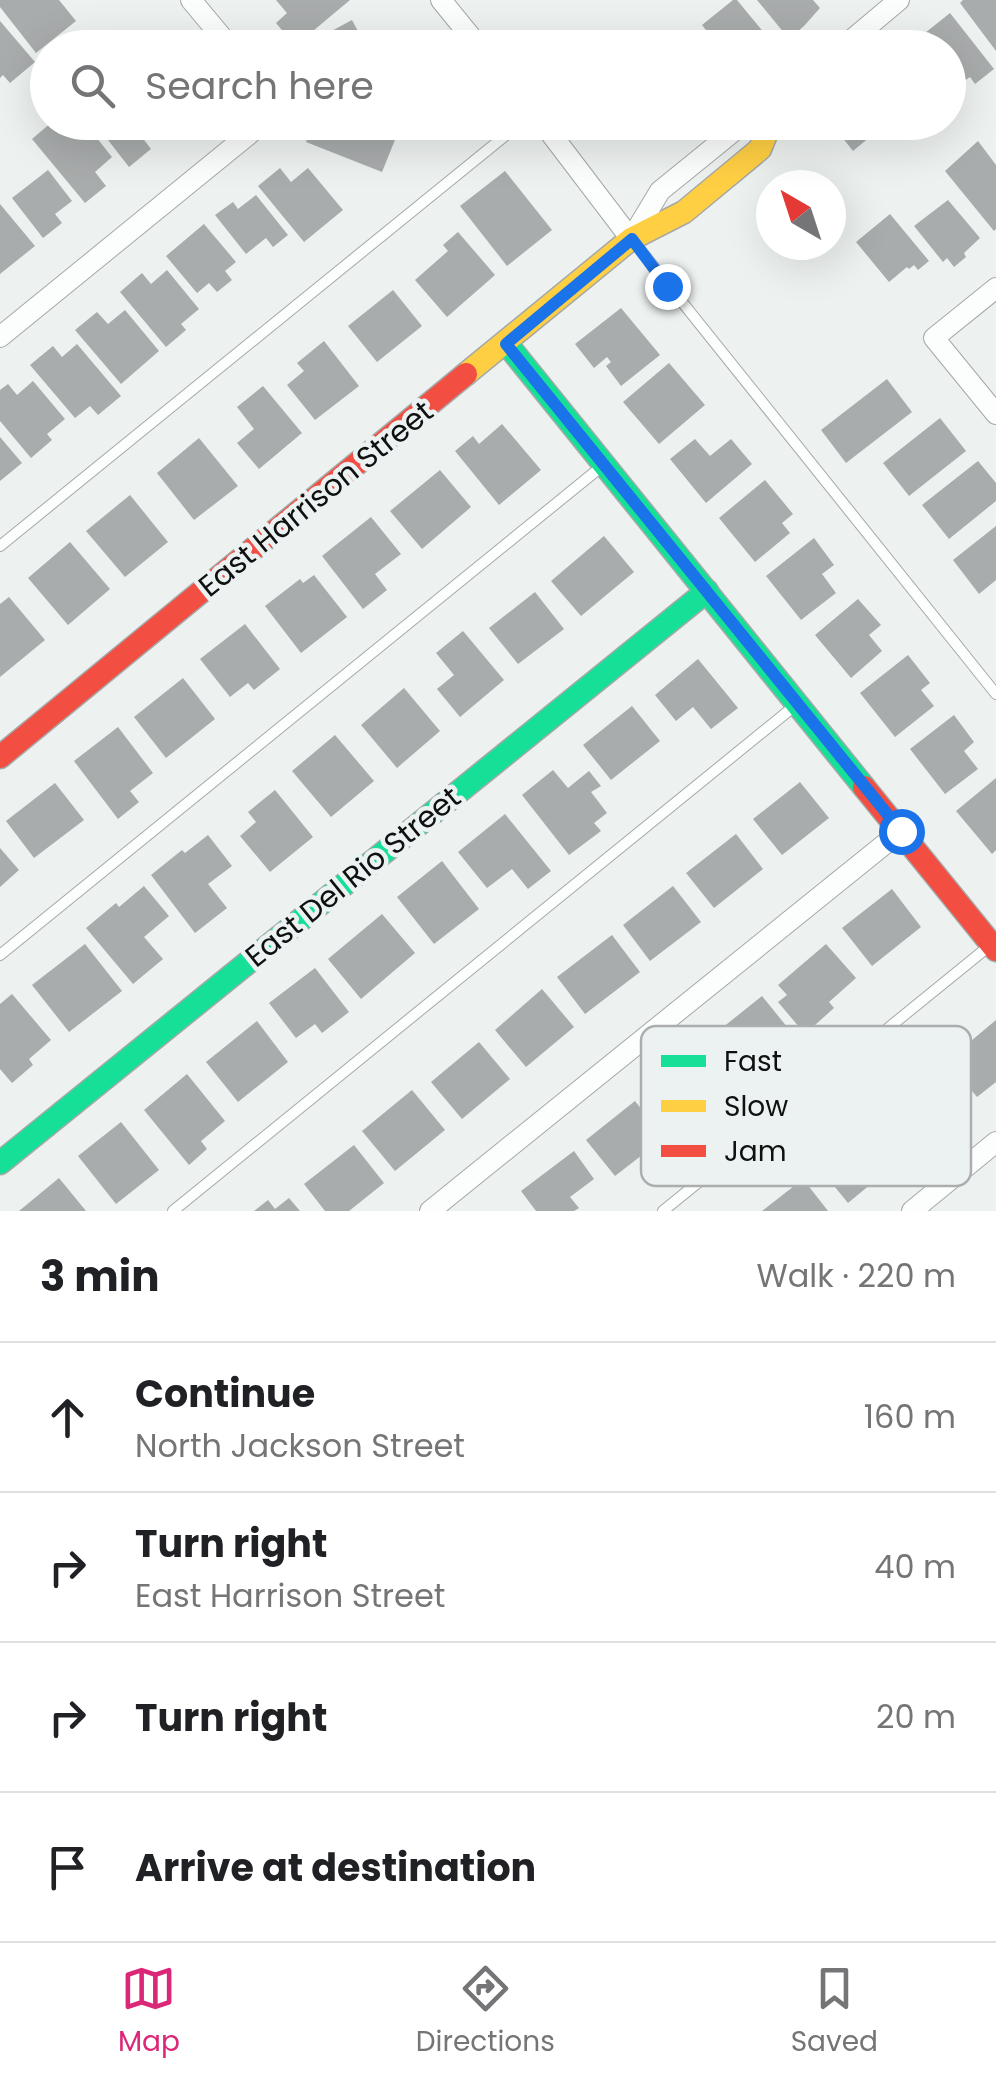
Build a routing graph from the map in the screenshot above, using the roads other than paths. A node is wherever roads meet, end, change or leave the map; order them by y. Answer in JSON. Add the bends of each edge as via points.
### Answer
{"nodes":[{"id":1,"x":192,"y":0,"type":"edge"},
{"id":2,"x":441,"y":0,"type":"edge"},
{"id":3,"x":899,"y":0,"type":"edge"},
{"id":4,"x":216,"y":30,"type":"edge"},
{"id":5,"x":465,"y":30,"type":"edge"},
{"id":6,"x":863,"y":30,"type":"edge"},
{"id":7,"x":242,"y":140,"type":"edge"},
{"id":8,"x":500,"y":140,"type":"edge"},
{"id":9,"x":556,"y":140,"type":"edge"},
{"id":10,"x":724,"y":140,"type":"edge"},
{"id":11,"x":764,"y":140,"type":"edge"},
{"id":12,"x":632,"y":239,"type":"junction"},
{"id":13,"x":996,"y":288,"type":"edge"},
{"id":14,"x":0,"y":337,"type":"edge"},
{"id":15,"x":506,"y":344,"type":"junction"},
{"id":16,"x":996,"y":414,"type":"edge"},
{"id":17,"x":604,"y":464,"type":"junction"},
{"id":18,"x":0,"y":546,"type":"edge"},
{"id":19,"x":707,"y":591,"type":"junction"},
{"id":20,"x":996,"y":694,"type":"edge"},
{"id":21,"x":798,"y":703,"type":"junction"},
{"id":22,"x":0,"y":758,"type":"edge"},
{"id":23,"x":901,"y":831,"type":"junction"},
{"id":24,"x":994,"y":947,"type":"edge"},
{"id":25,"x":0,"y":954,"type":"edge"},
{"id":26,"x":659,"y":1026,"type":"edge"},
{"id":27,"x":895,"y":1026,"type":"edge"},
{"id":28,"x":641,"y":1041,"type":"edge"},
{"id":29,"x":996,"y":1142,"type":"edge"},
{"id":30,"x":0,"y":1163,"type":"edge"},
{"id":31,"x":971,"y":1163,"type":"edge"},
{"id":32,"x":694,"y":1186,"type":"edge"},
{"id":33,"x":942,"y":1186,"type":"edge"},
{"id":34,"x":173,"y":1211,"type":"edge"},
{"id":35,"x":430,"y":1211,"type":"edge"},
{"id":36,"x":663,"y":1211,"type":"edge"},
{"id":37,"x":912,"y":1211,"type":"edge"}],
"edges":[{"from":1,"to":4,"type":"street"},
{"from":2,"to":5,"type":"street"},
{"from":3,"to":6,"type":"street"},
{"from":7,"to":14,"type":"street"},
{"from":8,"to":18,"type":"lane"},
{"from":9,"to":12,"type":"street"},
{"from":10,"to":12,"type":"street","name":"East Harrison Street","via":[[660,191]]},
{"from":11,"to":12,"type":"street","name":"East Harrison Street","via":[[684,212]]},
{"from":12,"to":15,"type":"street","name":"East Harrison Street"},
{"from":12,"to":20,"type":"lane"},
{"from":13,"to":16,"type":"street","via":[[934,338]]},
{"from":15,"to":17,"type":"street"},
{"from":15,"to":22,"type":"street","name":"East Harrison Street"},
{"from":17,"to":19,"type":"street"},
{"from":17,"to":25,"type":"lane"},
{"from":19,"to":21,"type":"street"},
{"from":19,"to":30,"type":"street","name":"East Del Rio Street"},
{"from":21,"to":23,"type":"street"},
{"from":21,"to":34,"type":"lane"},
{"from":23,"to":24,"type":"street"},
{"from":23,"to":26,"type":"street"},
{"from":24,"to":27,"type":"lane"},
{"from":28,"to":35,"type":"street"},
{"from":29,"to":31,"type":"street"},
{"from":32,"to":36,"type":"lane"},
{"from":33,"to":37,"type":"street"}]}
